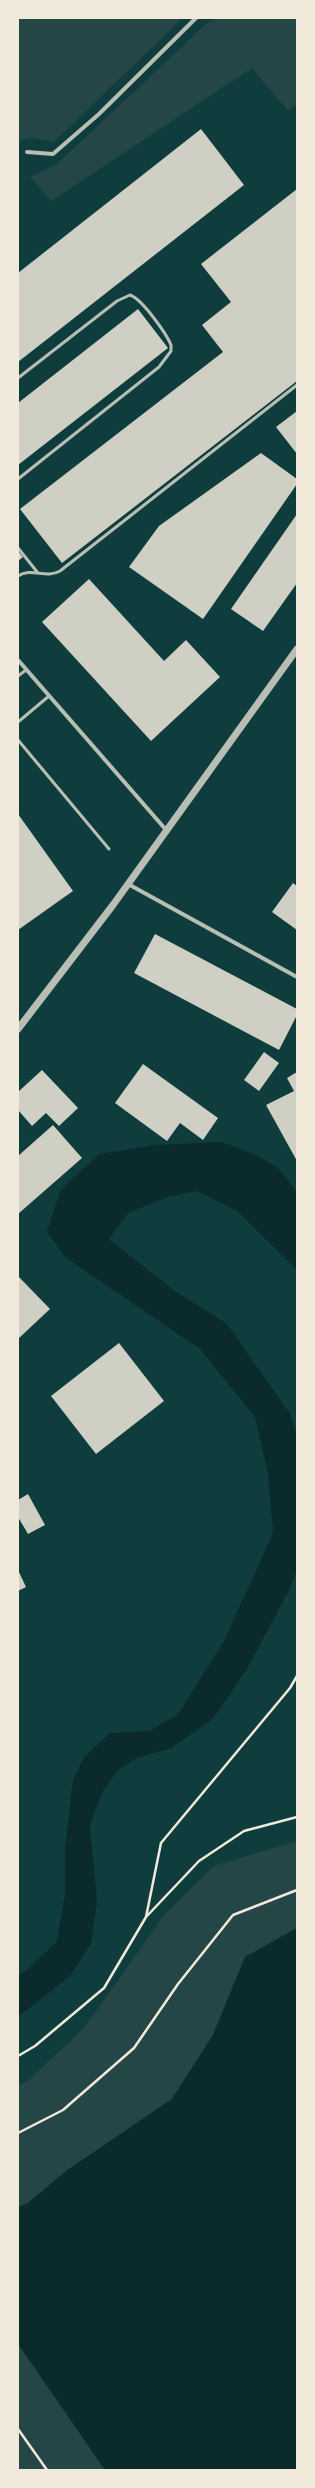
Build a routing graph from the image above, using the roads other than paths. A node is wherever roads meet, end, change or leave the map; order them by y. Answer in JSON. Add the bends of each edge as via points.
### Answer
{"nodes":[{"id":1,"x":196,"y":18,"type":"edge"},
{"id":2,"x":27,"y":152,"type":"dead end"},
{"id":3,"x":18,"y":378,"type":"edge"},
{"id":4,"x":297,"y":385,"type":"edge"},
{"id":5,"x":18,"y":479,"type":"edge"},
{"id":6,"x":18,"y":548,"type":"edge"},
{"id":7,"x":38,"y":574,"type":"junction"},
{"id":8,"x":18,"y":576,"type":"edge"},
{"id":9,"x":297,"y":649,"type":"edge"},
{"id":10,"x":18,"y":660,"type":"edge"},
{"id":11,"x":26,"y":670,"type":"junction"},
{"id":12,"x":18,"y":676,"type":"edge"},
{"id":13,"x":49,"y":696,"type":"junction"},
{"id":14,"x":18,"y":722,"type":"edge"},
{"id":15,"x":18,"y":740,"type":"edge"},
{"id":16,"x":167,"y":831,"type":"junction"},
{"id":17,"x":109,"y":849,"type":"dead end"},
{"id":18,"x":128,"y":884,"type":"junction"},
{"id":19,"x":297,"y":977,"type":"edge"},
{"id":20,"x":18,"y":1028,"type":"edge"}],
"edges":[{"from":1,"to":2,"type":"street","via":[[99,114],[53,154]]},
{"from":3,"to":5,"type":"lane","via":[[117,301],[130,294],[139,301],[171,345],[171,351],[159,367]]},
{"from":4,"to":7,"type":"lane","via":[[60,571],[54,575]]},
{"from":6,"to":7,"type":"lane"},
{"from":7,"to":8,"type":"lane","via":[[31,572]]},
{"from":9,"to":16,"type":"street"},
{"from":10,"to":11,"type":"street"},
{"from":11,"to":12,"type":"lane"},
{"from":11,"to":13,"type":"street"},
{"from":13,"to":14,"type":"lane"},
{"from":13,"to":16,"type":"street"},
{"from":15,"to":17,"type":"lane"},
{"from":16,"to":18,"type":"street"},
{"from":18,"to":19,"type":"street"},
{"from":18,"to":20,"type":"street"}]}
